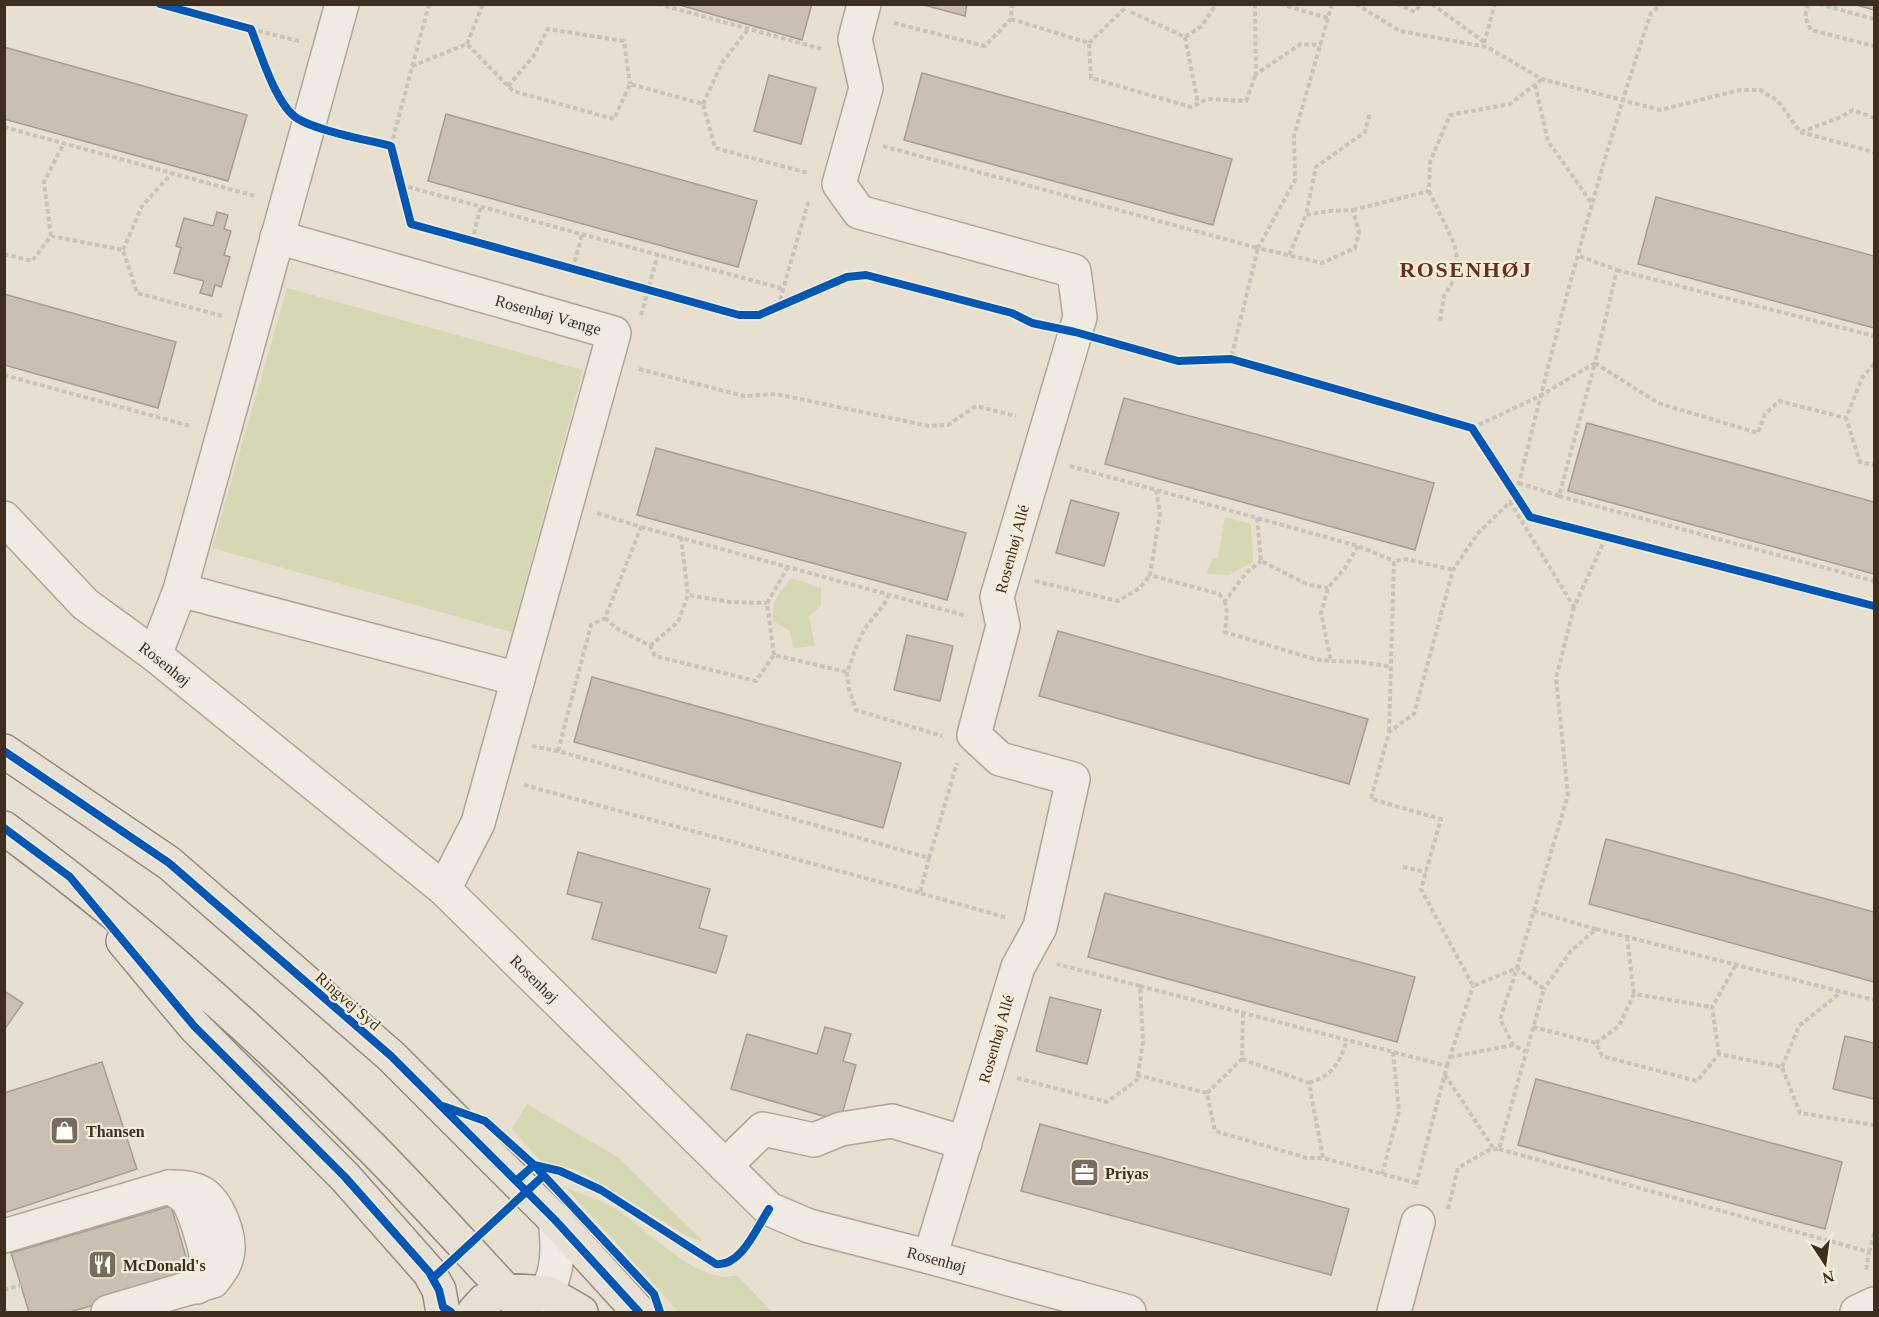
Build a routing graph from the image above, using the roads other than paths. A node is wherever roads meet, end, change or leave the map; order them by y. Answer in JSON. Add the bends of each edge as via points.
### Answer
{"nodes":[{"id":1,"x":342,"y":4,"type":"edge"},
{"id":2,"x":862,"y":10,"type":"edge"},
{"id":3,"x":277,"y":237,"type":"junction"},
{"id":4,"x":7,"y":525,"type":"edge"},
{"id":5,"x":180,"y":590,"type":"junction"},
{"id":6,"x":155,"y":655,"type":"junction"},
{"id":7,"x":518,"y":679,"type":"junction"},
{"id":8,"x":4,"y":751,"type":"edge"},
{"id":9,"x":4,"y":828,"type":"edge"},
{"id":10,"x":70,"y":877,"type":"junction"},
{"id":11,"x":444,"y":890,"type":"junction"},
{"id":12,"x":965,"y":1143,"type":"junction"},
{"id":13,"x":725,"y":1166,"type":"junction"},
{"id":14,"x":555,"y":1220,"type":"junction"},
{"id":15,"x":1432,"y":1220,"type":"road end"},
{"id":16,"x":4,"y":1236,"type":"edge"},
{"id":17,"x":930,"y":1257,"type":"junction"},
{"id":18,"x":528,"y":1302,"type":"edge"},
{"id":19,"x":1874,"y":1304,"type":"edge"},
{"id":20,"x":108,"y":1312,"type":"edge"},
{"id":21,"x":443,"y":1312,"type":"edge"},
{"id":22,"x":474,"y":1312,"type":"edge"},
{"id":23,"x":581,"y":1312,"type":"edge"},
{"id":24,"x":639,"y":1312,"type":"edge"},
{"id":25,"x":1129,"y":1312,"type":"edge"},
{"id":26,"x":1394,"y":1312,"type":"edge"},
{"id":27,"x":1857,"y":1312,"type":"edge"}],
"edges":[{"from":1,"to":3,"type":"street"},
{"from":2,"to":12,"type":"street","name":"Rosenhøj Allé","via":[[855,39],[866,88],[839,184],[859,212],[1074,271],[1080,317],[997,597],[1003,626],[961,737],[1000,759],[1073,779],[1040,927],[1018,967]]},
{"from":3,"to":5,"type":"street"},
{"from":3,"to":7,"type":"street","name":"Rosenhøj Vænge","via":[[614,333]]},
{"from":4,"to":6,"type":"street","name":"Rosenhøj","via":[[85,604]]},
{"from":5,"to":6,"type":"street"},
{"from":5,"to":7,"type":"street"},
{"from":6,"to":11,"type":"street","name":"Rosenhøj"},
{"from":7,"to":11,"type":"street","name":"Rosenhøj Vænge","via":[[478,823]]},
{"from":8,"to":14,"type":"main road","name":"Ringvej Syd","via":[[169,863],[391,1056]]},
{"from":9,"to":10,"type":"main road"},
{"from":10,"to":18,"type":"main road","via":[[219,1002]]},
{"from":10,"to":21,"type":"main road","via":[[194,1026],[345,1177],[429,1272],[439,1290]]},
{"from":11,"to":13,"type":"street","name":"Rosenhøj"},
{"from":12,"to":13,"type":"street","via":[[892,1121],[841,1129],[814,1140],[763,1129]]},
{"from":12,"to":17,"type":"street","name":"Rosenhøj Allé"},
{"from":13,"to":17,"type":"street","name":"Rosenhøj","via":[[769,1209],[809,1226]]},
{"from":14,"to":18,"type":"street","via":[[556,1268]]},
{"from":14,"to":24,"type":"main road","name":"Ringvej Syd"},
{"from":15,"to":26,"type":"street"},
{"from":16,"to":20,"type":"street","via":[[169,1187],[201,1192],[220,1215],[229,1245],[222,1269],[213,1281]]},
{"from":17,"to":25,"type":"street","name":"Rosenhøj"},
{"from":18,"to":22,"type":"main road","via":[[485,1300]]},
{"from":18,"to":23,"type":"main road","via":[[569,1303]]},
{"from":19,"to":27,"type":"street"}]}
